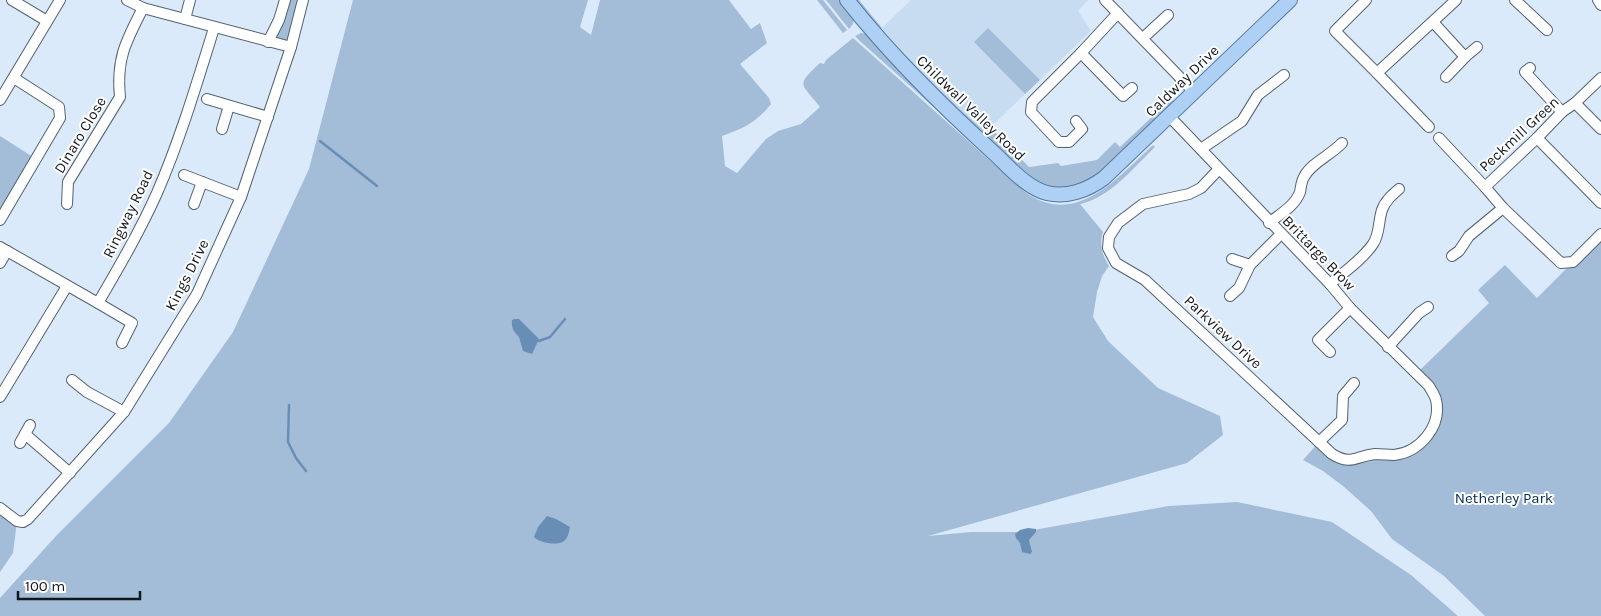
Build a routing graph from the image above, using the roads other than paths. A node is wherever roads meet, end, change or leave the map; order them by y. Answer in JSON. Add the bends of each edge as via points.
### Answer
{"nodes":[{"id":1,"x":12,"y":0,"type":"edge"},
{"id":2,"x":60,"y":0,"type":"edge"},
{"id":3,"x":126,"y":0,"type":"edge"},
{"id":4,"x":190,"y":0,"type":"edge"},
{"id":5,"x":285,"y":0,"type":"edge"},
{"id":6,"x":303,"y":0,"type":"edge"},
{"id":7,"x":847,"y":0,"type":"edge"},
{"id":8,"x":1105,"y":0,"type":"edge"},
{"id":9,"x":1290,"y":0,"type":"edge"},
{"id":10,"x":1366,"y":0,"type":"edge"},
{"id":11,"x":1456,"y":0,"type":"edge"},
{"id":12,"x":1515,"y":0,"type":"edge"},
{"id":13,"x":1598,"y":0,"type":"edge"},
{"id":14,"x":1601,"y":5,"type":"edge"},
{"id":15,"x":143,"y":8,"type":"junction"},
{"id":16,"x":1118,"y":13,"type":"junction"},
{"id":17,"x":1168,"y":14,"type":"dead end"},
{"id":18,"x":185,"y":20,"type":"junction"},
{"id":19,"x":47,"y":22,"type":"junction"},
{"id":20,"x":1432,"y":22,"type":"junction"},
{"id":21,"x":214,"y":28,"type":"junction"},
{"id":22,"x":1547,"y":30,"type":"dead end"},
{"id":23,"x":1143,"y":38,"type":"junction"},
{"id":24,"x":268,"y":42,"type":"junction"},
{"id":25,"x":291,"y":47,"type":"junction"},
{"id":26,"x":1477,"y":47,"type":"dead end"},
{"id":27,"x":1081,"y":53,"type":"junction"},
{"id":28,"x":1465,"y":57,"type":"junction"},
{"id":29,"x":1530,"y":68,"type":"dead end"},
{"id":30,"x":1377,"y":73,"type":"junction"},
{"id":31,"x":1284,"y":75,"type":"dead end"},
{"id":32,"x":1446,"y":77,"type":"dead end"},
{"id":33,"x":14,"y":78,"type":"junction"},
{"id":34,"x":1601,"y":78,"type":"edge"},
{"id":35,"x":1132,"y":88,"type":"dead end"},
{"id":36,"x":1194,"y":92,"type":"junction"},
{"id":37,"x":207,"y":99,"type":"dead end"},
{"id":38,"x":0,"y":100,"type":"edge"},
{"id":39,"x":1575,"y":103,"type":"junction"},
{"id":40,"x":229,"y":106,"type":"junction"},
{"id":41,"x":1562,"y":112,"type":"junction"},
{"id":42,"x":1169,"y":116,"type":"junction"},
{"id":43,"x":268,"y":117,"type":"junction"},
{"id":44,"x":1076,"y":121,"type":"dead end"},
{"id":45,"x":1429,"y":127,"type":"dead end"},
{"id":46,"x":222,"y":128,"type":"dead end"},
{"id":47,"x":1601,"y":129,"type":"edge"},
{"id":48,"x":1439,"y":138,"type":"dead end"},
{"id":49,"x":1537,"y":138,"type":"junction"},
{"id":50,"x":1342,"y":144,"type":"dead end"},
{"id":51,"x":1201,"y":149,"type":"junction"},
{"id":52,"x":1219,"y":169,"type":"junction"},
{"id":53,"x":184,"y":175,"type":"dead end"},
{"id":54,"x":202,"y":182,"type":"junction"},
{"id":55,"x":1095,"y":185,"type":"joint"},
{"id":56,"x":1485,"y":187,"type":"junction"},
{"id":57,"x":1399,"y":190,"type":"dead end"},
{"id":58,"x":241,"y":196,"type":"junction"},
{"id":59,"x":1601,"y":202,"type":"edge"},
{"id":60,"x":67,"y":204,"type":"dead end"},
{"id":61,"x":194,"y":204,"type":"dead end"},
{"id":62,"x":1503,"y":208,"type":"junction"},
{"id":63,"x":0,"y":220,"type":"edge"},
{"id":64,"x":1270,"y":223,"type":"junction"},
{"id":65,"x":1281,"y":234,"type":"junction"},
{"id":66,"x":1601,"y":234,"type":"edge"},
{"id":67,"x":3,"y":249,"type":"edge"},
{"id":68,"x":1452,"y":256,"type":"dead end"},
{"id":69,"x":1232,"y":259,"type":"dead end"},
{"id":70,"x":0,"y":263,"type":"edge"},
{"id":71,"x":1250,"y":265,"type":"junction"},
{"id":72,"x":1330,"y":284,"type":"junction"},
{"id":73,"x":67,"y":286,"type":"junction"},
{"id":74,"x":1230,"y":296,"type":"dead end"},
{"id":75,"x":98,"y":304,"type":"junction"},
{"id":76,"x":1428,"y":307,"type":"dead end"},
{"id":77,"x":1350,"y":308,"type":"junction"},
{"id":78,"x":122,"y":343,"type":"dead end"},
{"id":79,"x":1388,"y":347,"type":"junction"},
{"id":80,"x":1330,"y":352,"type":"dead end"},
{"id":81,"x":72,"y":380,"type":"dead end"},
{"id":82,"x":1354,"y":384,"type":"dead end"},
{"id":83,"x":0,"y":397,"type":"edge"},
{"id":84,"x":124,"y":412,"type":"junction"},
{"id":85,"x":1436,"y":415,"type":"joint"},
{"id":86,"x":25,"y":434,"type":"dead end"},
{"id":87,"x":1319,"y":442,"type":"junction"},
{"id":88,"x":70,"y":473,"type":"junction"},
{"id":89,"x":0,"y":508,"type":"edge"}],
"edges":[{"from":1,"to":19,"type":"street"},
{"from":2,"to":19,"type":"street"},
{"from":3,"to":15,"type":"street"},
{"from":4,"to":18,"type":"street"},
{"from":5,"to":24,"type":"street"},
{"from":6,"to":25,"type":"street","name":"Kings Drive"},
{"from":7,"to":55,"type":"main road","name":"Childwall Valley Road","via":[[924,88],[1026,182],[1038,190],[1061,194]]},
{"from":8,"to":16,"type":"street"},
{"from":9,"to":36,"type":"main road","name":"Caldway Drive"},
{"from":10,"to":30,"type":"street","via":[[1335,31]]},
{"from":11,"to":20,"type":"street"},
{"from":12,"to":22,"type":"street"},
{"from":13,"to":14,"type":"street"},
{"from":15,"to":18,"type":"street"},
{"from":15,"to":60,"type":"street","name":"Dinaro Close","via":[[124,44],[113,84],[120,97],[68,182]]},
{"from":16,"to":23,"type":"street"},
{"from":16,"to":27,"type":"street"},
{"from":17,"to":23,"type":"street"},
{"from":18,"to":21,"type":"street"},
{"from":19,"to":33,"type":"street"},
{"from":20,"to":28,"type":"street"},
{"from":20,"to":30,"type":"street"},
{"from":21,"to":24,"type":"street"},
{"from":21,"to":75,"type":"street","name":"Ringway Road","via":[[157,193]]},
{"from":23,"to":36,"type":"street"},
{"from":24,"to":25,"type":"street"},
{"from":25,"to":43,"type":"street","name":"Kings Drive"},
{"from":26,"to":28,"type":"street"},
{"from":27,"to":35,"type":"street","via":[[1123,96]]},
{"from":27,"to":44,"type":"street","via":[[1032,102],[1031,112],[1059,142],[1069,142],[1082,128]]},
{"from":28,"to":32,"type":"street"},
{"from":29,"to":41,"type":"street","via":[[1525,72]]},
{"from":30,"to":45,"type":"street"},
{"from":31,"to":51,"type":"street","via":[[1258,95],[1242,121]]},
{"from":33,"to":38,"type":"street"},
{"from":33,"to":63,"type":"street","via":[[59,107],[60,118]]},
{"from":34,"to":39,"type":"street","name":"Peckmill Green"},
{"from":36,"to":42,"type":"main road","name":"Caldway Drive"},
{"from":37,"to":40,"type":"street"},
{"from":39,"to":41,"type":"street","name":"Peckmill Green"},
{"from":39,"to":47,"type":"street"},
{"from":40,"to":43,"type":"street"},
{"from":40,"to":46,"type":"street"},
{"from":41,"to":49,"type":"street","name":"Peckmill Green"},
{"from":42,"to":51,"type":"street","name":"Brittarge Brow"},
{"from":42,"to":55,"type":"main road","name":"Caldway Drive"},
{"from":43,"to":58,"type":"street","name":"Kings Drive"},
{"from":48,"to":56,"type":"street","name":"Peckmill Green"},
{"from":49,"to":56,"type":"street","name":"Peckmill Green"},
{"from":49,"to":59,"type":"street"},
{"from":50,"to":64,"type":"street","via":[[1312,167],[1303,178],[1292,205]]},
{"from":51,"to":52,"type":"street","name":"Brittarge Brow"},
{"from":52,"to":64,"type":"street","name":"Brittarge Brow"},
{"from":52,"to":87,"type":"street","name":"Parkview Drive","via":[[1201,188],[1189,194],[1143,204],[1118,224],[1109,237],[1108,248],[1116,263],[1145,280]]},
{"from":53,"to":54,"type":"street"},
{"from":54,"to":58,"type":"street"},
{"from":54,"to":61,"type":"street"},
{"from":56,"to":62,"type":"street"},
{"from":57,"to":72,"type":"street","via":[[1388,198],[1382,210],[1374,243]]},
{"from":58,"to":84,"type":"street","name":"Kings Drive","via":[[197,294]]},
{"from":62,"to":66,"type":"street","via":[[1562,263],[1573,262]]},
{"from":62,"to":68,"type":"street","via":[[1469,236]]},
{"from":64,"to":65,"type":"street","name":"Brittarge Brow"},
{"from":65,"to":71,"type":"street"},
{"from":65,"to":72,"type":"street","name":"Brittarge Brow"},
{"from":67,"to":70,"type":"street"},
{"from":67,"to":73,"type":"street"},
{"from":69,"to":71,"type":"street"},
{"from":71,"to":74,"type":"street"},
{"from":72,"to":77,"type":"street","name":"Brittarge Brow"},
{"from":73,"to":75,"type":"street"},
{"from":73,"to":83,"type":"street"},
{"from":75,"to":78,"type":"street","via":[[132,323]]},
{"from":76,"to":79,"type":"street"},
{"from":77,"to":79,"type":"street","name":"Brittarge Brow"},
{"from":77,"to":80,"type":"street","via":[[1318,340]]},
{"from":79,"to":85,"type":"street","name":"Brittarge Brow","via":[[1429,386],[1436,400]]},
{"from":81,"to":84,"type":"street"},
{"from":82,"to":87,"type":"street","via":[[1343,396],[1342,420]]},
{"from":84,"to":88,"type":"street","name":"Kings Drive"},
{"from":85,"to":87,"type":"street","name":"Parkview Drive","via":[[1429,434],[1421,444],[1394,455],[1377,454],[1342,460]]},
{"from":86,"to":88,"type":"street"},
{"from":88,"to":89,"type":"street","name":"Kings Drive","via":[[23,522]]}]}
